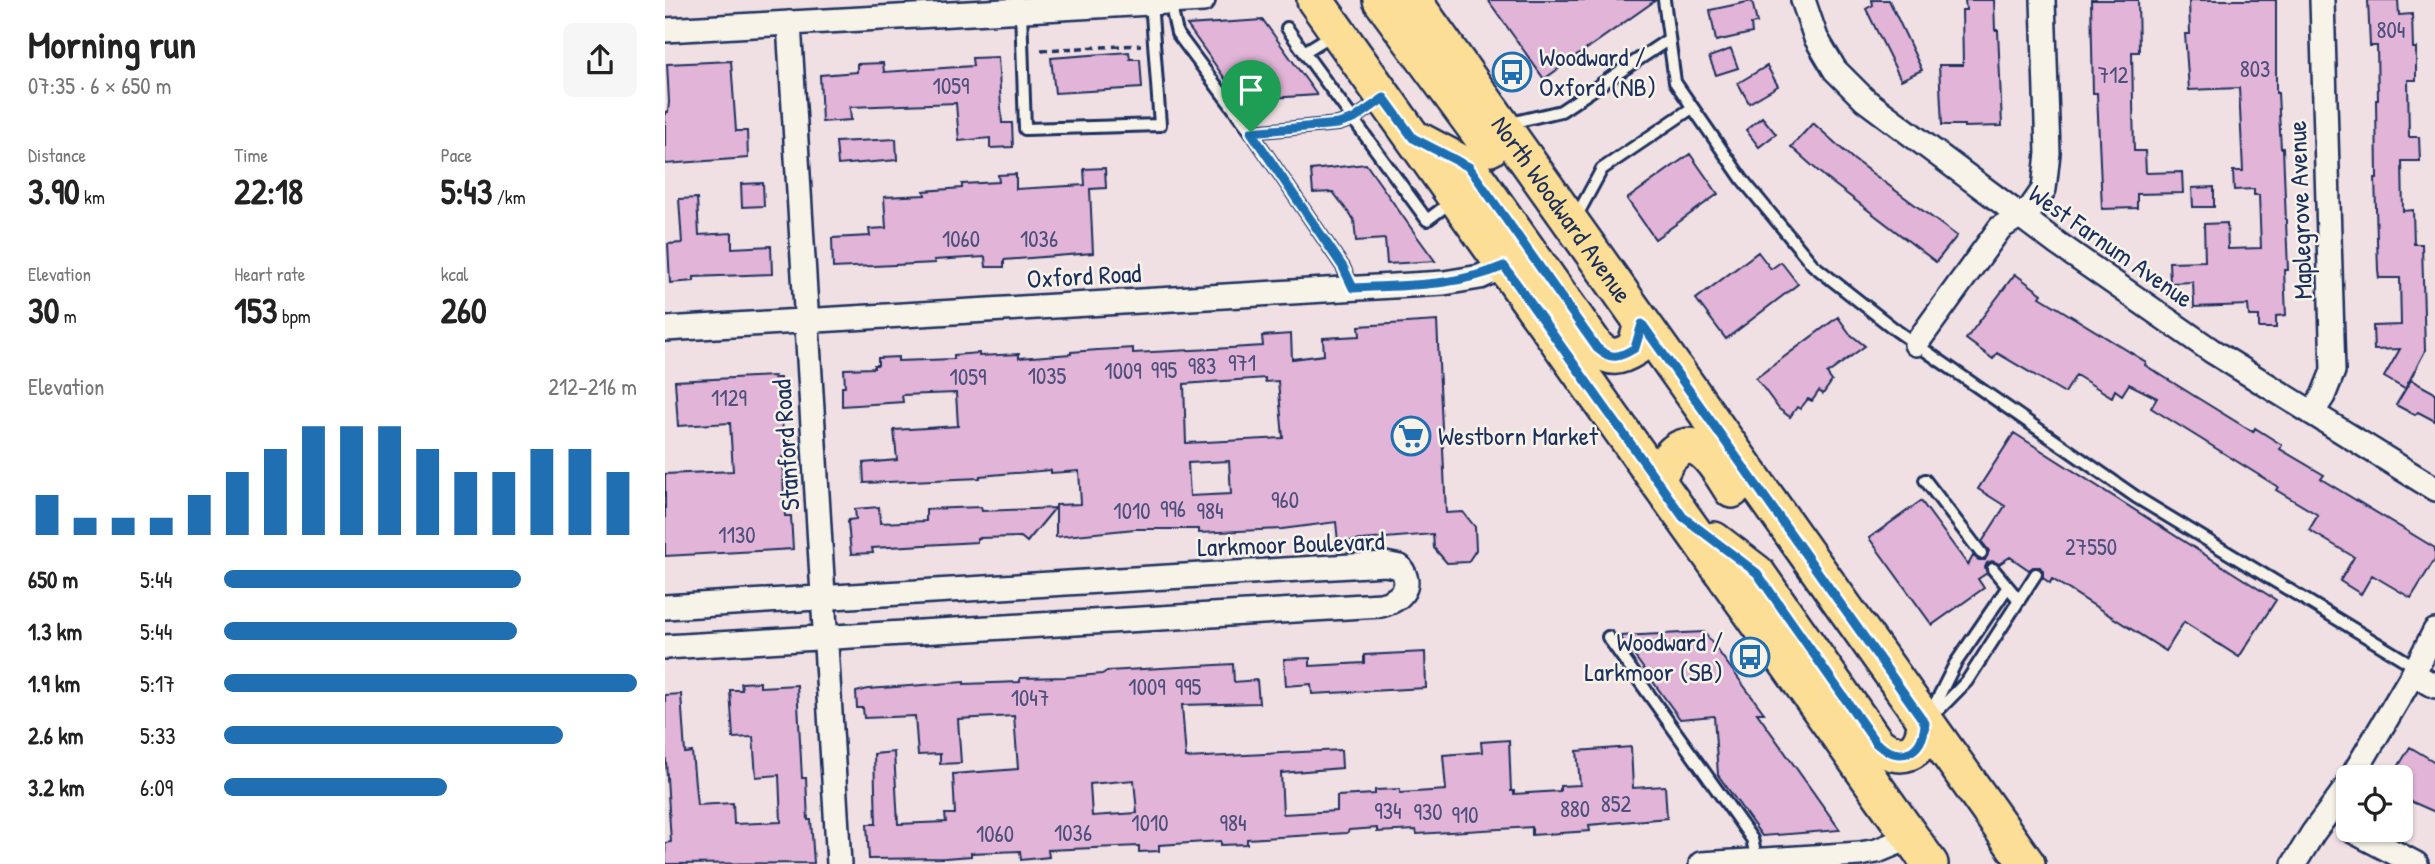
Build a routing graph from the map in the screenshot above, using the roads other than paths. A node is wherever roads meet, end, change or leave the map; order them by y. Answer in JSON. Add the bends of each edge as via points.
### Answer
{"nodes":[{"id":1,"x":1203,"y":0,"type":"edge"},
{"id":2,"x":1315,"y":0,"type":"edge"},
{"id":3,"x":1381,"y":0,"type":"edge"},
{"id":4,"x":1413,"y":0,"type":"edge"},
{"id":5,"x":1664,"y":0,"type":"edge"},
{"id":6,"x":1803,"y":0,"type":"edge"},
{"id":7,"x":2043,"y":0,"type":"edge"},
{"id":8,"x":2322,"y":0,"type":"edge"},
{"id":9,"x":1157,"y":1,"type":"edge"},
{"id":10,"x":1021,"y":10,"type":"junction"},
{"id":11,"x":789,"y":23,"type":"junction"},
{"id":12,"x":1287,"y":29,"type":"dead end"},
{"id":13,"x":665,"y":30,"type":"edge"},
{"id":14,"x":1337,"y":31,"type":"junction"},
{"id":15,"x":1669,"y":39,"type":"junction"},
{"id":16,"x":1304,"y":52,"type":"junction"},
{"id":17,"x":1384,"y":98,"type":"junction"},
{"id":18,"x":1692,"y":108,"type":"junction"},
{"id":19,"x":1354,"y":119,"type":"junction"},
{"id":20,"x":1502,"y":125,"type":"junction"},
{"id":21,"x":1251,"y":132,"type":"junction"},
{"id":22,"x":1413,"y":138,"type":"junction"},
{"id":23,"x":1538,"y":175,"type":"junction"},
{"id":24,"x":1456,"y":198,"type":"junction"},
{"id":25,"x":2020,"y":215,"type":"junction"},
{"id":26,"x":1572,"y":224,"type":"junction"},
{"id":27,"x":1504,"y":266,"type":"junction"},
{"id":28,"x":1353,"y":288,"type":"junction"},
{"id":29,"x":807,"y":320,"type":"junction"},
{"id":30,"x":1642,"y":324,"type":"junction"},
{"id":31,"x":665,"y":329,"type":"edge"},
{"id":32,"x":1916,"y":344,"type":"junction"},
{"id":33,"x":2312,"y":413,"type":"junction"},
{"id":34,"x":1925,"y":480,"type":"dead end"},
{"id":35,"x":1658,"y":481,"type":"junction"},
{"id":36,"x":2435,"y":489,"type":"edge"},
{"id":37,"x":1683,"y":517,"type":"junction"},
{"id":38,"x":1981,"y":553,"type":"dead end"},
{"id":39,"x":1993,"y":569,"type":"dead end"},
{"id":40,"x":2036,"y":574,"type":"dead end"},
{"id":41,"x":2007,"y":588,"type":"junction"},
{"id":42,"x":824,"y":597,"type":"junction"},
{"id":43,"x":2019,"y":600,"type":"junction"},
{"id":44,"x":665,"y":607,"type":"edge"},
{"id":45,"x":2435,"y":631,"type":"edge"},
{"id":46,"x":826,"y":637,"type":"junction"},
{"id":47,"x":1608,"y":637,"type":"dead end"},
{"id":48,"x":665,"y":647,"type":"edge"},
{"id":49,"x":2415,"y":670,"type":"junction"},
{"id":50,"x":1894,"y":679,"type":"junction"},
{"id":51,"x":2435,"y":686,"type":"edge"},
{"id":52,"x":1925,"y":723,"type":"junction"},
{"id":53,"x":2359,"y":765,"type":"edge"},
{"id":54,"x":2336,"y":802,"type":"edge"},
{"id":55,"x":2328,"y":813,"type":"junction"},
{"id":56,"x":2336,"y":819,"type":"edge"},
{"id":57,"x":2375,"y":842,"type":"edge"},
{"id":58,"x":1921,"y":851,"type":"edge"},
{"id":59,"x":1756,"y":861,"type":"junction"},
{"id":60,"x":1785,"y":862,"type":"edge"},
{"id":61,"x":839,"y":864,"type":"edge"},
{"id":62,"x":1702,"y":864,"type":"edge"},
{"id":63,"x":2027,"y":864,"type":"edge"},
{"id":64,"x":2294,"y":864,"type":"edge"},
{"id":65,"x":2416,"y":864,"type":"edge"}],
"edges":[{"from":1,"to":9,"type":"street"},
{"from":2,"to":14,"type":"main road"},
{"from":3,"to":23,"type":"main road","via":[[1488,147]]},
{"from":4,"to":20,"type":"main road","name":"North Woodward Avenue"},
{"from":5,"to":15,"type":"lane"},
{"from":6,"to":25,"type":"street","name":"West Farnum Avenue","via":[[1816,38],[1835,70],[1865,100]]},
{"from":7,"to":25,"type":"street","via":[[2048,153],[2044,189]]},
{"from":8,"to":33,"type":"street","name":"Maplegrove Avenue","via":[[2333,371]]},
{"from":9,"to":10,"type":"street"},
{"from":9,"to":10,"type":"lane","via":[[1160,125],[1025,129]]},
{"from":9,"to":21,"type":"lane"},
{"from":10,"to":11,"type":"street"},
{"from":11,"to":13,"type":"street"},
{"from":11,"to":29,"type":"street","name":"Stanford Road"},
{"from":12,"to":16,"type":"lane"},
{"from":14,"to":16,"type":"lane"},
{"from":14,"to":17,"type":"main road"},
{"from":15,"to":18,"type":"lane","via":[[1675,82]]},
{"from":15,"to":20,"type":"lane","via":[[1562,111]]},
{"from":16,"to":19,"type":"lane"},
{"from":17,"to":19,"type":"lane"},
{"from":17,"to":22,"type":"main road"},
{"from":18,"to":26,"type":"lane","via":[[1602,169]]},
{"from":18,"to":32,"type":"lane","via":[[1742,179],[1813,265]]},
{"from":19,"to":21,"type":"lane"},
{"from":19,"to":24,"type":"lane","via":[[1427,220]]},
{"from":20,"to":23,"type":"main road","name":"North Woodward Avenue"},
{"from":21,"to":28,"type":"lane"},
{"from":22,"to":24,"type":"main road"},
{"from":22,"to":30,"type":"main road","via":[[1469,167],[1606,356],[1635,348]]},
{"from":23,"to":26,"type":"main road","name":"North Woodward Avenue"},
{"from":24,"to":27,"type":"main road"},
{"from":25,"to":32,"type":"street","via":[[2000,228]]},
{"from":25,"to":33,"type":"street","name":"West Farnum Avenue","via":[[2213,351]]},
{"from":26,"to":30,"type":"main road","name":"North Woodward Avenue"},
{"from":27,"to":28,"type":"street","name":"Oxford Road","via":[[1452,282]]},
{"from":27,"to":35,"type":"main road"},
{"from":28,"to":29,"type":"street","name":"Oxford Road"},
{"from":29,"to":31,"type":"street","name":"Oxford Road"},
{"from":29,"to":42,"type":"street","name":"Stanford Road"},
{"from":30,"to":50,"type":"main road","name":"North Woodward Avenue"},
{"from":32,"to":49,"type":"lane","via":[[2136,497]]},
{"from":33,"to":36,"type":"street","name":"West Farnum Avenue"},
{"from":34,"to":38,"type":"lane"},
{"from":35,"to":37,"type":"main road"},
{"from":35,"to":50,"type":"main road","via":[[1661,468],[1675,450],[1686,446],[1707,455],[1836,635]]},
{"from":37,"to":52,"type":"main road","via":[[1757,573],[1876,743],[1888,753],[1909,752],[1924,736]]},
{"from":37,"to":58,"type":"main road"},
{"from":39,"to":41,"type":"lane"},
{"from":40,"to":43,"type":"lane"},
{"from":41,"to":43,"type":"lane"},
{"from":41,"to":52,"type":"lane","via":[[1955,664]]},
{"from":42,"to":44,"type":"street","name":"Larkmoor Boulevard"},
{"from":42,"to":46,"type":"street","name":"Stanford Road"},
{"from":42,"to":46,"type":"street","name":"Larkmoor Boulevard","via":[[1385,564],[1400,567],[1407,584],[1403,594],[1381,605]]},
{"from":43,"to":52,"type":"lane","via":[[1967,681]]},
{"from":45,"to":49,"type":"street"},
{"from":46,"to":48,"type":"street","name":"Larkmoor Boulevard"},
{"from":46,"to":61,"type":"street","name":"Stanford Road"},
{"from":47,"to":59,"type":"lane","via":[[1752,839]]},
{"from":49,"to":51,"type":"street"},
{"from":49,"to":53,"type":"street"},
{"from":50,"to":52,"type":"main road","name":"North Woodward Avenue"},
{"from":52,"to":63,"type":"main road","name":"North Woodward Avenue"},
{"from":54,"to":55,"type":"street"},
{"from":55,"to":56,"type":"street"},
{"from":55,"to":64,"type":"street"},
{"from":57,"to":65,"type":"street"},
{"from":58,"to":60,"type":"street","via":[[1877,851]]},
{"from":59,"to":60,"type":"street"},
{"from":59,"to":62,"type":"street"}]}
